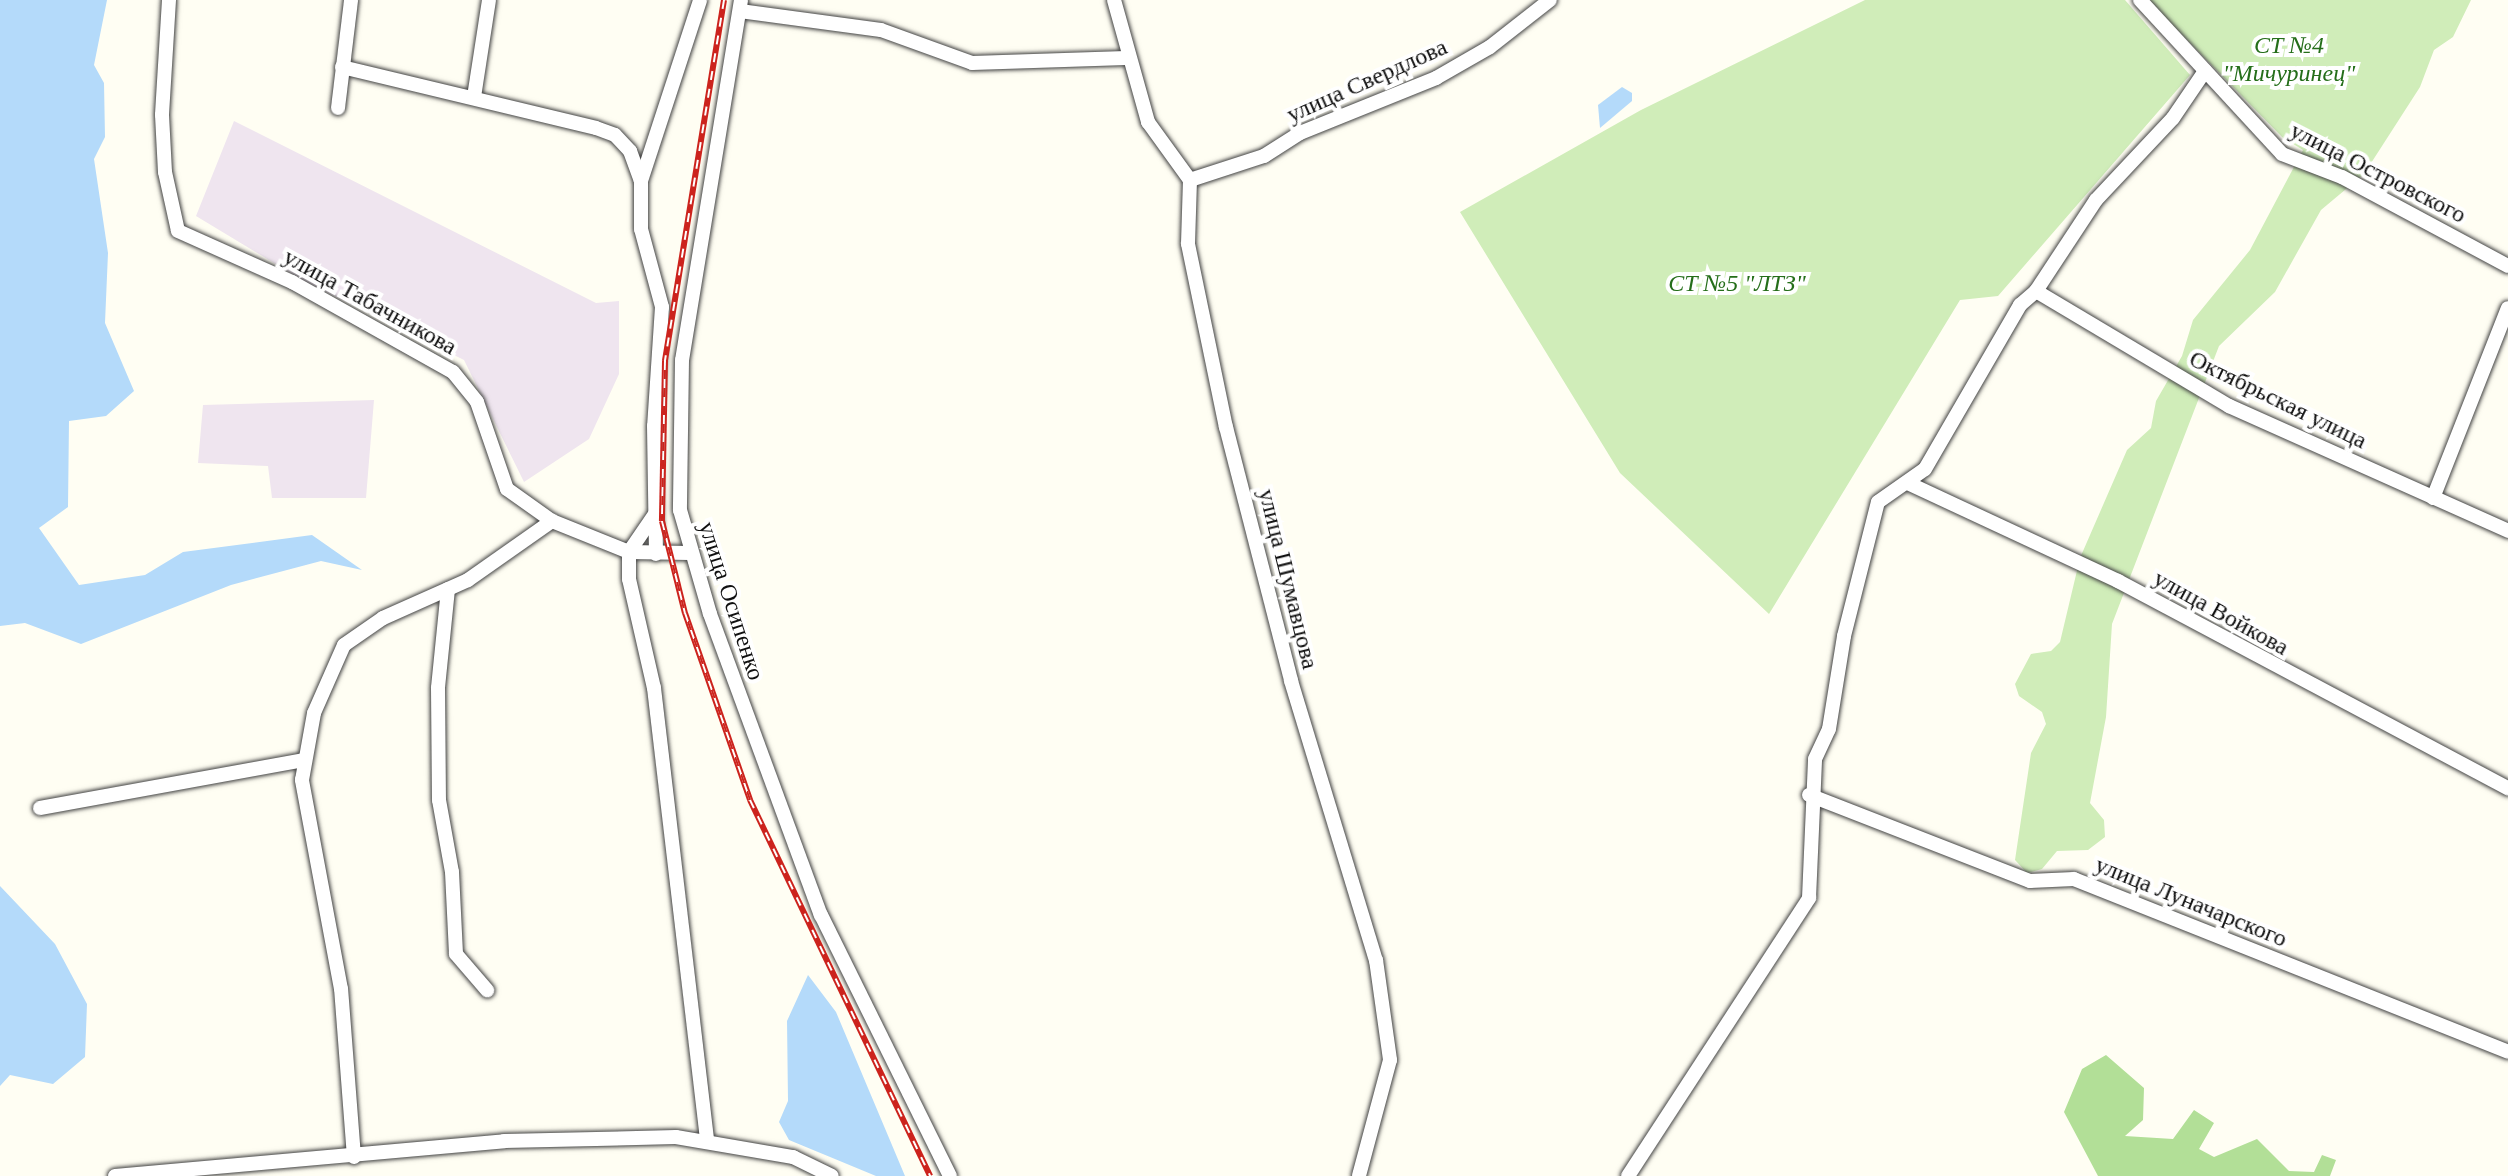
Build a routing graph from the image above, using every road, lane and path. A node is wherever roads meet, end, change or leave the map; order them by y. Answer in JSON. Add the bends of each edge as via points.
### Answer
{"nodes":[{"id":1,"x":169,"y":0,"type":"edge"},
{"id":2,"x":351,"y":0,"type":"edge"},
{"id":3,"x":489,"y":0,"type":"edge"},
{"id":4,"x":700,"y":0,"type":"edge"},
{"id":5,"x":1114,"y":0,"type":"edge"},
{"id":6,"x":1550,"y":0,"type":"edge"},
{"id":7,"x":2140,"y":0,"type":"edge"},
{"id":8,"x":740,"y":5,"type":"edge"},
{"id":9,"x":1126,"y":58,"type":"junction"},
{"id":10,"x":342,"y":67,"type":"junction"},
{"id":11,"x":2205,"y":71,"type":"junction"},
{"id":12,"x":474,"y":97,"type":"junction"},
{"id":13,"x":338,"y":108,"type":"dead end"},
{"id":14,"x":1190,"y":180,"type":"junction"},
{"id":15,"x":641,"y":181,"type":"junction"},
{"id":16,"x":2508,"y":266,"type":"edge"},
{"id":17,"x":2036,"y":291,"type":"junction"},
{"id":18,"x":2508,"y":308,"type":"edge"},
{"id":19,"x":1910,"y":484,"type":"junction"},
{"id":20,"x":2433,"y":498,"type":"junction"},
{"id":21,"x":656,"y":514,"type":"junction"},
{"id":22,"x":552,"y":521,"type":"junction"},
{"id":23,"x":2508,"y":531,"type":"edge"},
{"id":24,"x":629,"y":552,"type":"junction"},
{"id":25,"x":689,"y":553,"type":"junction"},
{"id":26,"x":656,"y":554,"type":"junction"},
{"id":27,"x":448,"y":589,"type":"junction"},
{"id":28,"x":305,"y":760,"type":"junction"},
{"id":29,"x":2508,"y":788,"type":"edge"},
{"id":30,"x":1809,"y":795,"type":"junction"},
{"id":31,"x":40,"y":808,"type":"dead end"},
{"id":32,"x":487,"y":990,"type":"dead end"},
{"id":33,"x":2508,"y":1052,"type":"edge"},
{"id":34,"x":707,"y":1139,"type":"junction"},
{"id":35,"x":354,"y":1157,"type":"junction"},
{"id":36,"x":115,"y":1176,"type":"edge"},
{"id":37,"x":832,"y":1176,"type":"edge"},
{"id":38,"x":950,"y":1176,"type":"edge"},
{"id":39,"x":1359,"y":1176,"type":"edge"},
{"id":40,"x":1628,"y":1176,"type":"edge"}],
"edges":[{"from":1,"to":22,"type":"street","name":"улица Табачникова","via":[[162,115],[165,172],[178,231],[292,282],[453,372],[477,402],[507,489]]},
{"from":2,"to":10,"type":"street"},
{"from":3,"to":12,"type":"street"},
{"from":4,"to":15,"type":"street"},
{"from":5,"to":9,"type":"street"},
{"from":6,"to":14,"type":"street","name":"улица Свердлова","via":[[1490,47],[1436,78],[1300,133],[1264,156]]},
{"from":7,"to":11,"type":"street","name":"улица Островского"},
{"from":8,"to":9,"type":"street","via":[[881,30],[972,63]]},
{"from":8,"to":25,"type":"street","name":"улица Осипенко","via":[[682,360],[677,471]]},
{"from":9,"to":14,"type":"street","via":[[1148,122]]},
{"from":10,"to":12,"type":"street"},
{"from":10,"to":13,"type":"street"},
{"from":11,"to":16,"type":"street","name":"улица Островского","via":[[2282,154],[2342,177]]},
{"from":11,"to":17,"type":"street","via":[[2173,118],[2096,200]]},
{"from":12,"to":15,"type":"street","via":[[615,135],[630,151]]},
{"from":14,"to":39,"type":"street","name":"улица Шумавцова","via":[[1188,244],[1226,427],[1291,681],[1376,960],[1390,1060]]},
{"from":15,"to":21,"type":"street","via":[[641,229],[662,307]]},
{"from":17,"to":19,"type":"street","via":[[2020,305]]},
{"from":17,"to":20,"type":"street","name":"Октябрьская улица","via":[[2229,406]]},
{"from":18,"to":20,"type":"street"},
{"from":19,"to":29,"type":"street","name":"улица Войкова","via":[[2118,581]]},
{"from":19,"to":30,"type":"street","via":[[1878,502]]},
{"from":20,"to":23,"type":"street","name":"Октябрьская улица"},
{"from":21,"to":24,"type":"street"},
{"from":21,"to":26,"type":"street"},
{"from":22,"to":24,"type":"street","name":"улица Табачникова"},
{"from":22,"to":27,"type":"street"},
{"from":24,"to":26,"type":"street","name":"улица Табачникова"},
{"from":24,"to":34,"type":"street","via":[[654,688]]},
{"from":25,"to":26,"type":"street","name":"улица Табачникова"},
{"from":25,"to":38,"type":"street","name":"улица Осипенко","via":[[821,915]]},
{"from":27,"to":28,"type":"street","via":[[383,618],[344,645],[314,713]]},
{"from":27,"to":32,"type":"street","via":[[438,688],[439,800],[452,872],[456,954]]},
{"from":28,"to":31,"type":"street"},
{"from":28,"to":35,"type":"street","via":[[302,780],[341,989]]},
{"from":30,"to":33,"type":"street","name":"улица Луначарского","via":[[2030,881],[2074,879]]},
{"from":30,"to":40,"type":"street","via":[[1809,898]]},
{"from":34,"to":35,"type":"street","via":[[504,1141]]},
{"from":34,"to":37,"type":"street","via":[[793,1157]]},
{"from":35,"to":36,"type":"street"}]}
